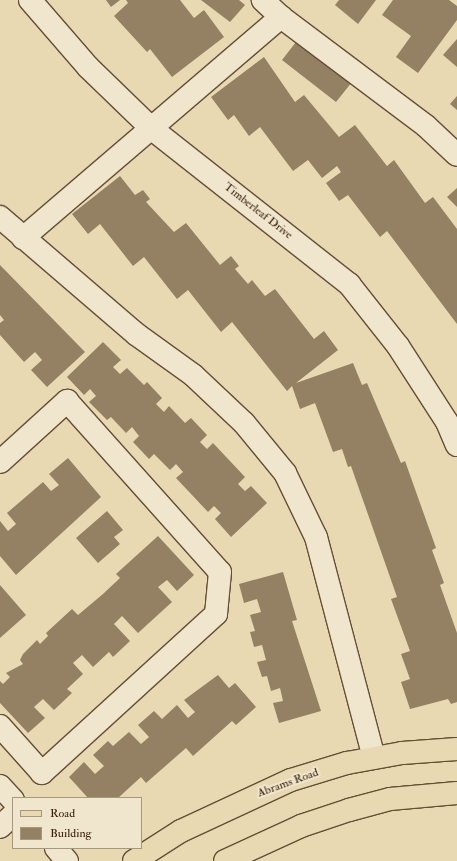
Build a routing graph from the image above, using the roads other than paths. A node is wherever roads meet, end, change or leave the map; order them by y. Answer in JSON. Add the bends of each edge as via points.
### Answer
{"nodes":[{"id":1,"x":30,"y":0,"type":"edge"},
{"id":2,"x":263,"y":0,"type":"edge"},
{"id":3,"x":281,"y":17,"type":"junction"},
{"id":4,"x":152,"y":128,"type":"junction"},
{"id":5,"x":457,"y":155,"type":"edge"},
{"id":6,"x":0,"y":217,"type":"edge"},
{"id":7,"x":23,"y":238,"type":"junction"},
{"id":8,"x":457,"y":445,"type":"edge"},
{"id":9,"x":0,"y":462,"type":"edge"},
{"id":10,"x":0,"y":726,"type":"edge"},
{"id":11,"x":457,"y":749,"type":"edge"},
{"id":12,"x":374,"y":758,"type":"junction"},
{"id":13,"x":0,"y":786,"type":"edge"},
{"id":14,"x":457,"y":793,"type":"edge"},
{"id":15,"x":12,"y":799,"type":"edge"},
{"id":16,"x":12,"y":816,"type":"edge"},
{"id":17,"x":0,"y":827,"type":"edge"},
{"id":18,"x":57,"y":849,"type":"edge"},
{"id":19,"x":67,"y":861,"type":"edge"},
{"id":20,"x":134,"y":861,"type":"edge"},
{"id":21,"x":225,"y":861,"type":"edge"}],
"edges":[{"from":1,"to":4,"type":"street","name":"Timberleaf Drive","via":[[88,67]]},
{"from":2,"to":3,"type":"street"},
{"from":3,"to":4,"type":"street"},
{"from":3,"to":5,"type":"street","via":[[426,126]]},
{"from":4,"to":7,"type":"street"},
{"from":4,"to":8,"type":"street","name":"Timberleaf Drive","via":[[349,284],[398,346],[447,422]]},
{"from":6,"to":7,"type":"street"},
{"from":7,"to":12,"type":"street","via":[[136,334],[193,375],[244,423],[285,473],[316,537]]},
{"from":9,"to":10,"type":"street","via":[[67,401],[220,572],[216,614],[42,773]]},
{"from":11,"to":12,"type":"main road","name":"Abrams Road"},
{"from":12,"to":20,"type":"main road","name":"Abrams Road","via":[[292,780],[234,804],[181,831]]},
{"from":13,"to":15,"type":"street"},
{"from":14,"to":21,"type":"main road","via":[[390,799],[349,810],[301,826]]},
{"from":16,"to":17,"type":"street"},
{"from":18,"to":19,"type":"street"}]}
